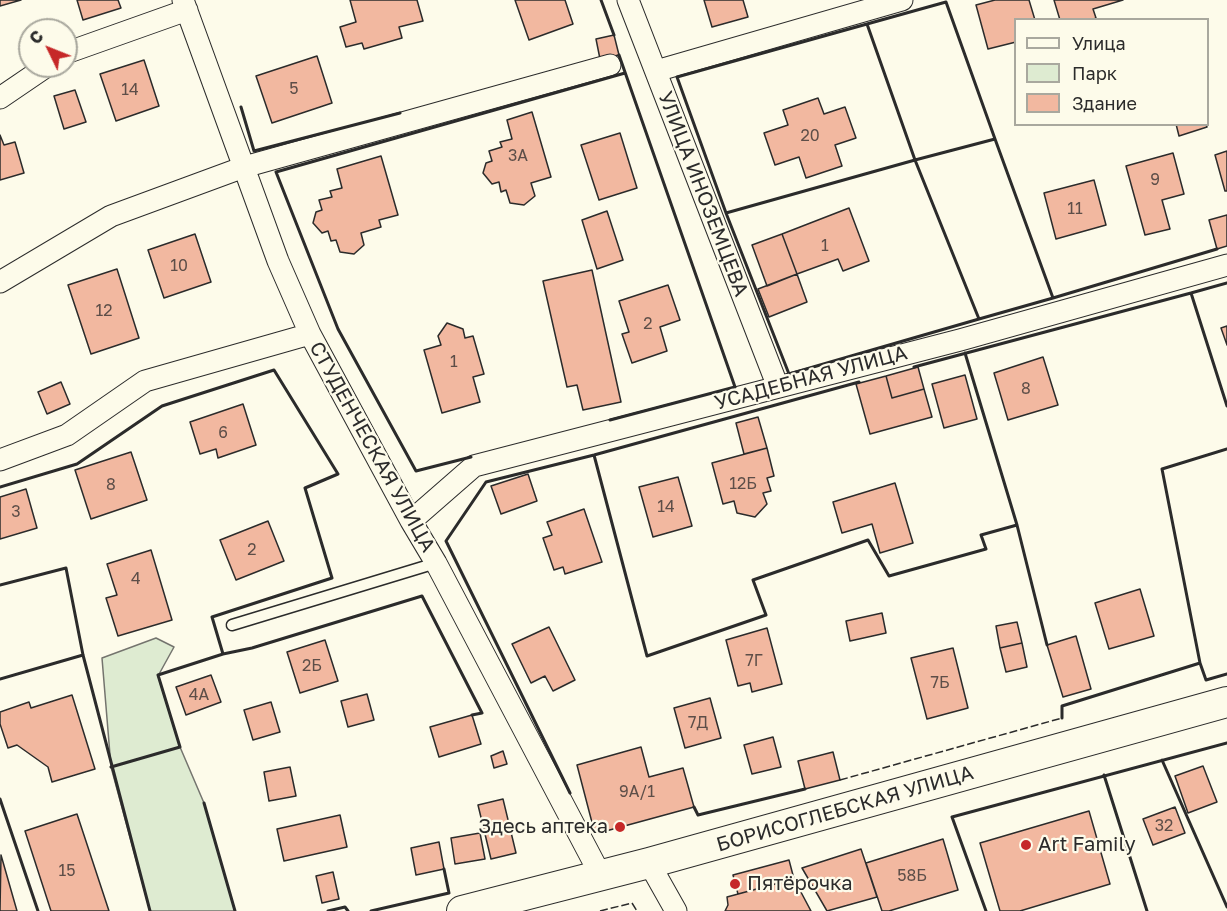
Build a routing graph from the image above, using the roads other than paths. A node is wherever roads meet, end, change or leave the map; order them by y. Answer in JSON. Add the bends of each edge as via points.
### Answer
{"nodes":[{"id":1,"x":628,"y":0,"type":"edge"},
{"id":2,"x":902,"y":0,"type":"edge"},
{"id":3,"x":185,"y":5,"type":"edge"},
{"id":4,"x":78,"y":48,"type":"edge"},
{"id":5,"x":610,"y":65,"type":"dead end"},
{"id":6,"x":656,"y":72,"type":"junction"},
{"id":7,"x":29,"y":78,"type":"edge"},
{"id":8,"x":0,"y":98,"type":"edge"},
{"id":9,"x":244,"y":166,"type":"junction"},
{"id":10,"x":1227,"y":265,"type":"edge"},
{"id":11,"x":0,"y":282,"type":"edge"},
{"id":12,"x":310,"y":334,"type":"junction"},
{"id":13,"x":778,"y":387,"type":"junction"},
{"id":14,"x":0,"y":460,"type":"edge"},
{"id":15,"x":411,"y":521,"type":"junction"},
{"id":16,"x":436,"y":563,"type":"junction"},
{"id":17,"x":232,"y":625,"type":"dead end"},
{"id":18,"x":1227,"y":702,"type":"edge"},
{"id":19,"x":650,"y":863,"type":"junction"},
{"id":20,"x":601,"y":876,"type":"junction"},
{"id":21,"x":462,"y":911,"type":"edge"},
{"id":22,"x":676,"y":911,"type":"edge"}],
"edges":[{"from":1,"to":6,"type":"street","name":"УЛИЦА ИНОЗЕМЦЕВА"},
{"from":2,"to":6,"type":"street"},
{"from":3,"to":4,"type":"street"},
{"from":3,"to":9,"type":"street","name":"СТУДЕНЧЕСКАЯ УЛИЦА"},
{"from":5,"to":9,"type":"street"},
{"from":6,"to":13,"type":"street","name":"УЛИЦА ИНОЗЕМЦЕВА"},
{"from":7,"to":8,"type":"street"},
{"from":9,"to":11,"type":"street","via":[[111,216]]},
{"from":9,"to":12,"type":"street","name":"СТУДЕНЧЕСКАЯ УЛИЦА","via":[[278,261]]},
{"from":10,"to":13,"type":"street","name":"УСАДЕБНАЯ УЛИЦА"},
{"from":12,"to":14,"type":"street","via":[[144,381],[67,435]]},
{"from":12,"to":15,"type":"street","name":"СТУДЕНЧЕСКАЯ УЛИЦА"},
{"from":13,"to":15,"type":"street","name":"УСАДЕБНАЯ УЛИЦА","via":[[474,466]]},
{"from":15,"to":16,"type":"street","name":"СТУДЕНЧЕСКАЯ УЛИЦА"},
{"from":16,"to":17,"type":"lane"},
{"from":16,"to":20,"type":"street","name":"СТУДЕНЧЕСКАЯ УЛИЦА"},
{"from":18,"to":19,"type":"street","name":"БОРИСОГЛЕБСКАЯ УЛИЦА"},
{"from":19,"to":20,"type":"street","name":"БОРИСОГЛЕБСКАЯ УЛИЦА"},
{"from":19,"to":22,"type":"street"},
{"from":20,"to":21,"type":"street","name":"БОРИСОГЛЕБСКАЯ УЛИЦА"}]}
